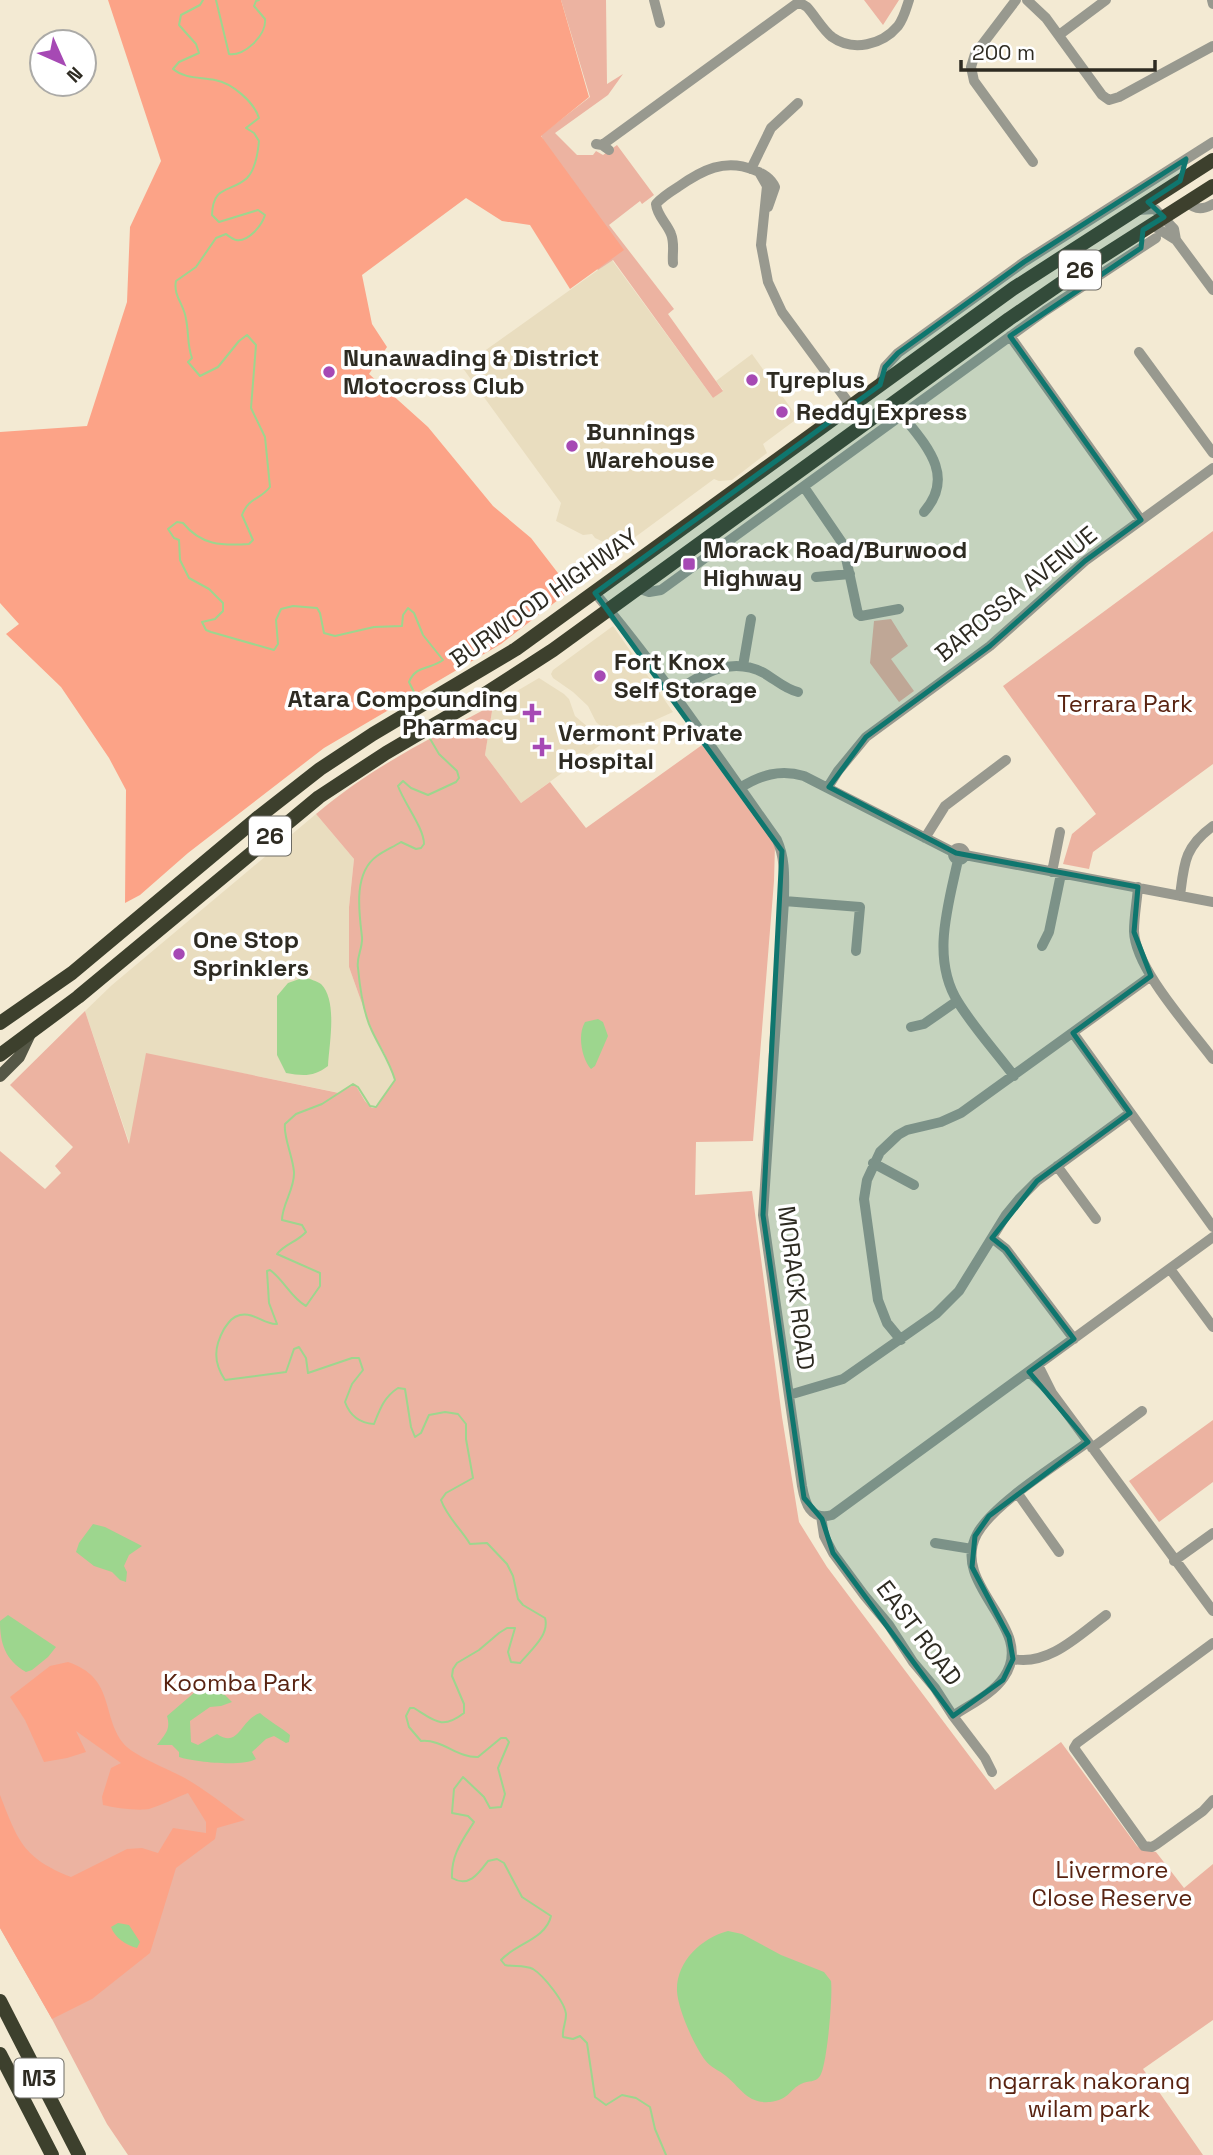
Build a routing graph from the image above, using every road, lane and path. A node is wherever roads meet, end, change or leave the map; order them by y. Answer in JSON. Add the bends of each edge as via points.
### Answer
{"nodes":[{"id":1,"x":654,"y":0,"type":"edge"},
{"id":2,"x":908,"y":0,"type":"edge"},
{"id":3,"x":1016,"y":0,"type":"edge"},
{"id":4,"x":1027,"y":0,"type":"edge"},
{"id":5,"x":1106,"y":0,"type":"edge"},
{"id":6,"x":660,"y":23,"type":"dead end"},
{"id":7,"x":1059,"y":35,"type":"junction"},
{"id":8,"x":1213,"y":46,"type":"edge"},
{"id":9,"x":798,"y":103,"type":"dead end"},
{"id":10,"x":1213,"y":142,"type":"edge"},
{"id":11,"x":602,"y":147,"type":"dead end"},
{"id":12,"x":1186,"y":159,"type":"junction"},
{"id":13,"x":1213,"y":160,"type":"edge"},
{"id":14,"x":1033,"y":162,"type":"dead end"},
{"id":15,"x":755,"y":170,"type":"junction"},
{"id":16,"x":1176,"y":184,"type":"junction"},
{"id":17,"x":1213,"y":186,"type":"edge"},
{"id":18,"x":1184,"y":204,"type":"junction"},
{"id":19,"x":1213,"y":204,"type":"edge"},
{"id":20,"x":1134,"y":211,"type":"junction"},
{"id":21,"x":1154,"y":227,"type":"junction"},
{"id":22,"x":1175,"y":235,"type":"junction"},
{"id":23,"x":670,"y":256,"type":"dead end"},
{"id":24,"x":990,"y":286,"type":"junction"},
{"id":25,"x":1014,"y":288,"type":"junction"},
{"id":26,"x":1213,"y":290,"type":"edge"},
{"id":27,"x":1010,"y":336,"type":"junction"},
{"id":28,"x":1139,"y":352,"type":"dead end"},
{"id":29,"x":957,"y":366,"type":"junction"},
{"id":30,"x":880,"y":385,"type":"junction"},
{"id":31,"x":851,"y":406,"type":"junction"},
{"id":32,"x":902,"y":415,"type":"junction"},
{"id":33,"x":1213,"y":453,"type":"edge"},
{"id":34,"x":1213,"y":468,"type":"edge"},
{"id":35,"x":804,"y":486,"type":"junction"},
{"id":36,"x":924,"y":512,"type":"dead end"},
{"id":37,"x":1142,"y":520,"type":"junction"},
{"id":38,"x":850,"y":574,"type":"junction"},
{"id":39,"x":816,"y":577,"type":"dead end"},
{"id":40,"x":640,"y":589,"type":"junction"},
{"id":41,"x":594,"y":593,"type":"junction"},
{"id":42,"x":899,"y":609,"type":"dead end"},
{"id":43,"x":610,"y":611,"type":"junction"},
{"id":44,"x":751,"y":619,"type":"dead end"},
{"id":45,"x":743,"y":666,"type":"junction"},
{"id":46,"x":798,"y":692,"type":"dead end"},
{"id":47,"x":672,"y":694,"type":"junction"},
{"id":48,"x":1006,"y":761,"type":"dead end"},
{"id":49,"x":740,"y":788,"type":"junction"},
{"id":50,"x":832,"y":788,"type":"junction"},
{"id":51,"x":1213,"y":826,"type":"edge"},
{"id":52,"x":1060,"y":832,"type":"dead end"},
{"id":53,"x":925,"y":838,"type":"junction"},
{"id":54,"x":959,"y":856,"type":"junction"},
{"id":55,"x":1056,"y":873,"type":"junction"},
{"id":56,"x":1138,"y":887,"type":"junction"},
{"id":57,"x":1180,"y":896,"type":"junction"},
{"id":58,"x":784,"y":901,"type":"junction"},
{"id":59,"x":1213,"y":902,"type":"edge"},
{"id":60,"x":140,"y":916,"type":"junction"},
{"id":61,"x":146,"y":942,"type":"junction"},
{"id":62,"x":1042,"y":946,"type":"dead end"},
{"id":63,"x":856,"y":951,"type":"dead end"},
{"id":64,"x":1151,"y":976,"type":"junction"},
{"id":65,"x":957,"y":1001,"type":"junction"},
{"id":66,"x":0,"y":1023,"type":"edge"},
{"id":67,"x":911,"y":1027,"type":"dead end"},
{"id":68,"x":1073,"y":1032,"type":"junction"},
{"id":69,"x":29,"y":1036,"type":"junction"},
{"id":70,"x":0,"y":1055,"type":"edge"},
{"id":71,"x":1213,"y":1059,"type":"edge"},
{"id":72,"x":0,"y":1076,"type":"edge"},
{"id":73,"x":1014,"y":1076,"type":"junction"},
{"id":74,"x":1130,"y":1113,"type":"junction"},
{"id":75,"x":873,"y":1163,"type":"junction"},
{"id":76,"x":1057,"y":1166,"type":"junction"},
{"id":77,"x":914,"y":1185,"type":"dead end"},
{"id":78,"x":1096,"y":1219,"type":"dead end"},
{"id":79,"x":1213,"y":1227,"type":"edge"},
{"id":80,"x":1213,"y":1237,"type":"edge"},
{"id":81,"x":992,"y":1238,"type":"junction"},
{"id":82,"x":1170,"y":1269,"type":"junction"},
{"id":83,"x":1213,"y":1328,"type":"edge"},
{"id":84,"x":1074,"y":1339,"type":"junction"},
{"id":85,"x":901,"y":1340,"type":"junction"},
{"id":86,"x":1033,"y":1369,"type":"junction"},
{"id":87,"x":789,"y":1395,"type":"junction"},
{"id":88,"x":1142,"y":1411,"type":"dead end"},
{"id":89,"x":1090,"y":1445,"type":"junction"},
{"id":90,"x":1017,"y":1494,"type":"junction"},
{"id":91,"x":821,"y":1516,"type":"junction"},
{"id":92,"x":1213,"y":1533,"type":"edge"},
{"id":93,"x":935,"y":1544,"type":"dead end"},
{"id":94,"x":972,"y":1549,"type":"junction"},
{"id":95,"x":1059,"y":1552,"type":"dead end"},
{"id":96,"x":1174,"y":1561,"type":"junction"},
{"id":97,"x":1210,"y":1608,"type":"edge"},
{"id":98,"x":1106,"y":1615,"type":"dead end"},
{"id":99,"x":1213,"y":1620,"type":"edge"},
{"id":100,"x":1213,"y":1643,"type":"edge"},
{"id":101,"x":1013,"y":1659,"type":"junction"},
{"id":102,"x":953,"y":1716,"type":"junction"},
{"id":103,"x":992,"y":1772,"type":"dead end"},
{"id":104,"x":1213,"y":1800,"type":"edge"},
{"id":105,"x":0,"y":2001,"type":"edge"},
{"id":106,"x":0,"y":2054,"type":"edge"},
{"id":107,"x":52,"y":2155,"type":"edge"},
{"id":108,"x":79,"y":2155,"type":"edge"}],
"edges":[{"from":1,"to":6,"type":"street"},
{"from":2,"to":11,"type":"street","via":[[898,26],[879,40],[858,46],[839,42],[807,7],[796,4]]},
{"from":3,"to":14,"type":"street","via":[[975,54],[971,67],[974,81]]},
{"from":4,"to":7,"type":"street"},
{"from":5,"to":7,"type":"street"},
{"from":7,"to":8,"type":"street","via":[[1109,100]]},
{"from":9,"to":15,"type":"street","via":[[771,128]]},
{"from":10,"to":12,"type":"street","name":"BURWOOD HIGHWAY"},
{"from":12,"to":16,"type":"street"},
{"from":12,"to":24,"type":"street","name":"BURWOOD HIGHWAY"},
{"from":13,"to":16,"type":"highway","name":"BURWOOD HIGHWAY","number":"26"},
{"from":15,"to":23,"type":"street","via":[[710,167],[656,204],[671,234]]},
{"from":15,"to":31,"type":"street","via":[[775,187],[763,217],[761,245],[776,300]]},
{"from":16,"to":18,"type":"highway"},
{"from":16,"to":20,"type":"highway","name":"BURWOOD HIGHWAY","number":"26"},
{"from":17,"to":18,"type":"highway","name":"BURWOOD HIGHWAY","number":"26"},
{"from":18,"to":19,"type":"street","via":[[1198,208]]},
{"from":18,"to":21,"type":"highway","name":"BURWOOD HIGHWAY","number":"26"},
{"from":18,"to":22,"type":"street"},
{"from":20,"to":21,"type":"street","via":[[1154,209]]},
{"from":20,"to":25,"type":"highway","name":"BURWOOD HIGHWAY","number":"26"},
{"from":21,"to":22,"type":"street"},
{"from":21,"to":27,"type":"street","name":"BURWOOD HIGHWAY","via":[[1141,248]]},
{"from":21,"to":29,"type":"highway","name":"BURWOOD HIGHWAY","number":"26","via":[[1070,277]]},
{"from":22,"to":26,"type":"street"},
{"from":24,"to":25,"type":"street"},
{"from":24,"to":30,"type":"street","name":"BURWOOD HIGHWAY","via":[[893,357]]},
{"from":25,"to":30,"type":"highway","name":"BURWOOD HIGHWAY","number":"26"},
{"from":27,"to":29,"type":"street","name":"BURWOOD HIGHWAY"},
{"from":27,"to":37,"type":"street"},
{"from":28,"to":33,"type":"street"},
{"from":29,"to":32,"type":"street","name":"BURWOOD HIGHWAY"},
{"from":29,"to":40,"type":"highway","name":"BURWOOD HIGHWAY","number":"26"},
{"from":30,"to":31,"type":"highway","name":"BURWOOD HIGHWAY","number":"26"},
{"from":31,"to":41,"type":"highway","name":"BURWOOD HIGHWAY","number":"26"},
{"from":32,"to":35,"type":"street","name":"BURWOOD HIGHWAY"},
{"from":32,"to":36,"type":"street","via":[[938,473],[937,491]]},
{"from":34,"to":37,"type":"street","name":"BAROSSA AVENUE"},
{"from":35,"to":38,"type":"street","via":[[843,544]]},
{"from":35,"to":40,"type":"street","name":"BURWOOD HIGHWAY","via":[[661,590]]},
{"from":37,"to":50,"type":"street","name":"BAROSSA AVENUE","via":[[1085,561],[990,646],[866,737],[849,756]]},
{"from":38,"to":39,"type":"street"},
{"from":38,"to":42,"type":"street","via":[[858,614]]},
{"from":40,"to":43,"type":"highway","name":"BURWOOD HIGHWAY","number":"26"},
{"from":41,"to":43,"type":"street","name":"MORACK ROAD"},
{"from":41,"to":60,"type":"highway","name":"BURWOOD HIGHWAY","number":"26","via":[[516,649],[364,739],[301,783]]},
{"from":43,"to":47,"type":"street","name":"MORACK ROAD"},
{"from":43,"to":61,"type":"highway","name":"BURWOOD HIGHWAY","number":"26","via":[[302,810]]},
{"from":44,"to":45,"type":"street"},
{"from":45,"to":46,"type":"street"},
{"from":45,"to":47,"type":"street","via":[[710,670]]},
{"from":47,"to":49,"type":"street","name":"MORACK ROAD"},
{"from":48,"to":53,"type":"street","via":[[945,806]]},
{"from":49,"to":50,"type":"street","via":[[755,778],[779,772]]},
{"from":49,"to":58,"type":"street","name":"MORACK ROAD","via":[[782,851]]},
{"from":50,"to":53,"type":"street"},
{"from":51,"to":57,"type":"street","via":[[1188,852]]},
{"from":52,"to":55,"type":"street"},
{"from":53,"to":54,"type":"street"},
{"from":54,"to":55,"type":"street"},
{"from":54,"to":65,"type":"street","via":[[943,952]]},
{"from":55,"to":56,"type":"street"},
{"from":55,"to":62,"type":"street","via":[[1049,932]]},
{"from":56,"to":57,"type":"street"},
{"from":56,"to":64,"type":"street","via":[[1134,932]]},
{"from":57,"to":59,"type":"street"},
{"from":58,"to":63,"type":"street","via":[[860,907]]},
{"from":58,"to":87,"type":"street","name":"MORACK ROAD","via":[[763,1214]]},
{"from":60,"to":61,"type":"highway"},
{"from":60,"to":66,"type":"highway","name":"BURWOOD HIGHWAY","number":"26","via":[[72,973]]},
{"from":61,"to":69,"type":"highway","name":"BURWOOD HIGHWAY","number":"26"},
{"from":64,"to":68,"type":"street"},
{"from":64,"to":71,"type":"street"},
{"from":65,"to":67,"type":"street","via":[[924,1024]]},
{"from":65,"to":73,"type":"street"},
{"from":68,"to":73,"type":"street"},
{"from":68,"to":74,"type":"street"},
{"from":69,"to":70,"type":"highway","name":"BURWOOD HIGHWAY","number":"26"},
{"from":69,"to":72,"type":"main road","via":[[19,1057]]},
{"from":73,"to":75,"type":"street","via":[[961,1113],[898,1135]]},
{"from":74,"to":76,"type":"street"},
{"from":74,"to":79,"type":"street"},
{"from":75,"to":77,"type":"street"},
{"from":75,"to":85,"type":"street","via":[[864,1199],[878,1300],[887,1323]]},
{"from":76,"to":78,"type":"street"},
{"from":76,"to":81,"type":"street","via":[[1020,1198]]},
{"from":80,"to":82,"type":"street"},
{"from":81,"to":84,"type":"street","via":[[1006,1248]]},
{"from":81,"to":85,"type":"street","via":[[959,1291]]},
{"from":82,"to":83,"type":"street"},
{"from":82,"to":84,"type":"street"},
{"from":84,"to":86,"type":"street"},
{"from":85,"to":87,"type":"street","via":[[843,1379]]},
{"from":86,"to":89,"type":"street"},
{"from":86,"to":91,"type":"street","via":[[847,1504]]},
{"from":87,"to":91,"type":"street","name":"MORACK ROAD","via":[[804,1498],[808,1509]]},
{"from":88,"to":89,"type":"street"},
{"from":89,"to":90,"type":"street"},
{"from":89,"to":96,"type":"street"},
{"from":90,"to":94,"type":"street","via":[[989,1516],[975,1535]]},
{"from":90,"to":95,"type":"street"},
{"from":91,"to":102,"type":"street","name":"EAST ROAD","via":[[826,1542]]},
{"from":92,"to":96,"type":"street"},
{"from":93,"to":94,"type":"street"},
{"from":94,"to":101,"type":"street","via":[[977,1581],[1009,1637]]},
{"from":96,"to":97,"type":"street"},
{"from":97,"to":99,"type":"street"},
{"from":98,"to":101,"type":"street","via":[[1054,1653]]},
{"from":100,"to":104,"type":"street","via":[[1074,1748],[1141,1843],[1149,1847]]},
{"from":101,"to":102,"type":"street","via":[[1003,1680]]},
{"from":102,"to":103,"type":"street","name":"EAST ROAD"},
{"from":105,"to":108,"type":"highway","number":"M3"},
{"from":106,"to":107,"type":"highway","number":"M3"}]}
